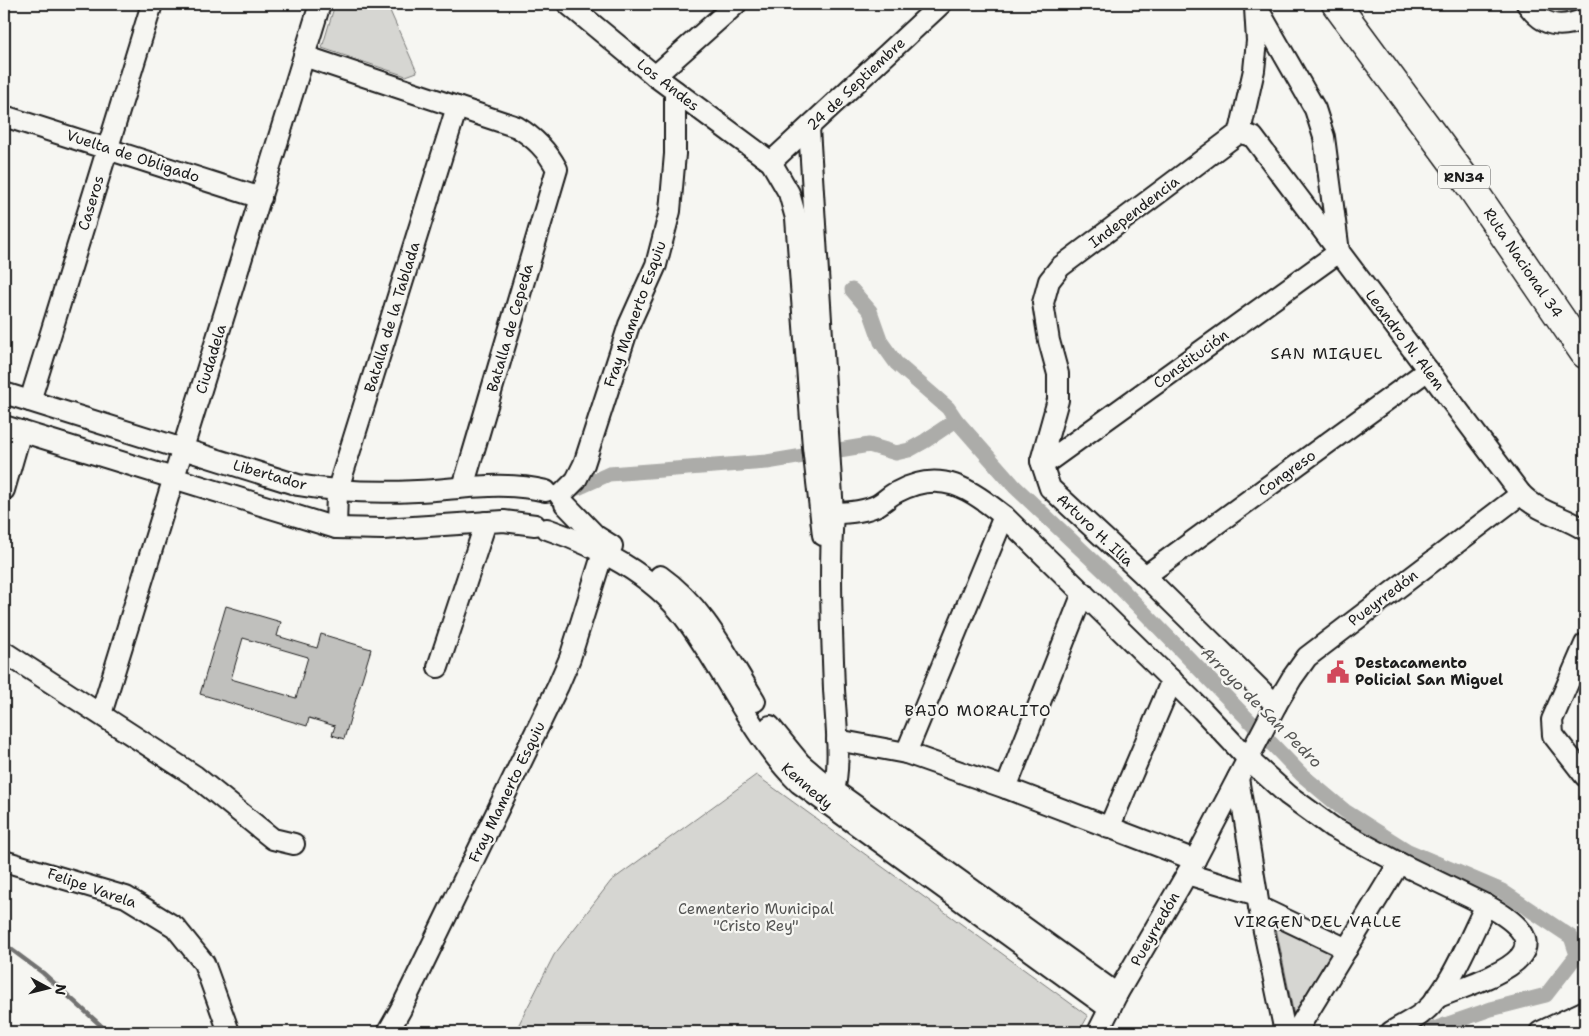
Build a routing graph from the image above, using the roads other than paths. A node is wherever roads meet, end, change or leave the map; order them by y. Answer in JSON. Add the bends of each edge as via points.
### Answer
{"nodes":[{"id":1,"x":152,"y":4,"type":"edge"},
{"id":2,"x":320,"y":4,"type":"edge"},
{"id":3,"x":568,"y":4,"type":"edge"},
{"id":4,"x":736,"y":4,"type":"edge"},
{"id":5,"x":941,"y":4,"type":"edge"},
{"id":6,"x":1255,"y":4,"type":"edge"},
{"id":7,"x":1336,"y":4,"type":"edge"},
{"id":8,"x":1527,"y":4,"type":"edge"},
{"id":9,"x":1585,"y":19,"type":"edge"},
{"id":10,"x":304,"y":56,"type":"junction"},
{"id":11,"x":655,"y":76,"type":"junction"},
{"id":12,"x":675,"y":91,"type":"junction"},
{"id":13,"x":457,"y":107,"type":"junction"},
{"id":14,"x":4,"y":116,"type":"edge"},
{"id":15,"x":809,"y":128,"type":"junction"},
{"id":16,"x":1240,"y":132,"type":"junction"},
{"id":17,"x":108,"y":148,"type":"junction"},
{"id":18,"x":771,"y":162,"type":"junction"},
{"id":19,"x":262,"y":198,"type":"junction"},
{"id":20,"x":1339,"y":252,"type":"junction"},
{"id":21,"x":1585,"y":354,"type":"edge"},
{"id":22,"x":1428,"y":370,"type":"junction"},
{"id":23,"x":4,"y":393,"type":"edge"},
{"id":24,"x":30,"y":401,"type":"junction"},
{"id":25,"x":12,"y":429,"type":"edge"},
{"id":26,"x":821,"y":447,"type":"junction"},
{"id":27,"x":183,"y":449,"type":"junction"},
{"id":28,"x":1041,"y":461,"type":"junction"},
{"id":29,"x":175,"y":478,"type":"junction"},
{"id":30,"x":463,"y":487,"type":"junction"},
{"id":31,"x":4,"y":490,"type":"edge"},
{"id":32,"x":337,"y":492,"type":"junction"},
{"id":33,"x":1521,"y":494,"type":"junction"},
{"id":34,"x":557,"y":497,"type":"junction"},
{"id":35,"x":827,"y":503,"type":"junction"},
{"id":36,"x":1004,"y":516,"type":"junction"},
{"id":37,"x":486,"y":522,"type":"junction"},
{"id":38,"x":541,"y":527,"type":"junction"},
{"id":39,"x":336,"y":528,"type":"junction"},
{"id":40,"x":1585,"y":530,"type":"edge"},
{"id":41,"x":604,"y":548,"type":"junction"},
{"id":42,"x":1146,"y":576,"type":"junction"},
{"id":43,"x":1083,"y":593,"type":"junction"},
{"id":44,"x":1585,"y":644,"type":"edge"},
{"id":45,"x":4,"y":652,"type":"edge"},
{"id":46,"x":438,"y":667,"type":"dead end"},
{"id":47,"x":1172,"y":680,"type":"junction"},
{"id":48,"x":101,"y":714,"type":"junction"},
{"id":49,"x":1272,"y":714,"type":"junction"},
{"id":50,"x":837,"y":740,"type":"junction"},
{"id":51,"x":906,"y":753,"type":"junction"},
{"id":52,"x":1252,"y":753,"type":"junction"},
{"id":53,"x":1585,"y":776,"type":"edge"},
{"id":54,"x":1238,"y":778,"type":"junction"},
{"id":55,"x":1006,"y":788,"type":"junction"},
{"id":56,"x":833,"y":798,"type":"junction"},
{"id":57,"x":1109,"y":828,"type":"junction"},
{"id":58,"x":294,"y":844,"type":"dead end"},
{"id":59,"x":4,"y":861,"type":"edge"},
{"id":60,"x":1399,"y":863,"type":"junction"},
{"id":61,"x":1191,"y":867,"type":"junction"},
{"id":62,"x":1258,"y":901,"type":"junction"},
{"id":63,"x":1486,"y":905,"type":"junction"},
{"id":64,"x":1347,"y":949,"type":"junction"},
{"id":65,"x":1436,"y":998,"type":"junction"},
{"id":66,"x":1114,"y":1001,"type":"junction"},
{"id":67,"x":1585,"y":1011,"type":"edge"},
{"id":68,"x":229,"y":1032,"type":"edge"},
{"id":69,"x":388,"y":1032,"type":"edge"},
{"id":70,"x":1098,"y":1032,"type":"edge"},
{"id":71,"x":1285,"y":1032,"type":"edge"},
{"id":72,"x":1296,"y":1032,"type":"edge"},
{"id":73,"x":1390,"y":1032,"type":"edge"},
{"id":74,"x":1540,"y":1032,"type":"edge"}],
"edges":[{"from":1,"to":17,"type":"street","name":"Caseros"},
{"from":2,"to":10,"type":"street","name":"Ciudadela"},
{"from":3,"to":11,"type":"street","name":"Los Andes"},
{"from":4,"to":11,"type":"street"},
{"from":5,"to":15,"type":"street","name":"24 de Septiembre"},
{"from":6,"to":16,"type":"street","via":[[1256,50]]},
{"from":6,"to":20,"type":"street","via":[[1315,109],[1324,137]]},
{"from":7,"to":21,"type":"highway","name":"Ruta Nacional 34","number":"RN34","via":[[1469,184]]},
{"from":8,"to":9,"type":"street","via":[[1548,24],[1570,25]]},
{"from":10,"to":13,"type":"street"},
{"from":10,"to":19,"type":"street","name":"Ciudadela"},
{"from":11,"to":12,"type":"street","name":"Los Andes"},
{"from":12,"to":18,"type":"street","name":"Los Andes"},
{"from":12,"to":34,"type":"street","name":"Fray Mamerto Esquiu","via":[[675,154],[670,211],[656,265],[629,325],[584,464],[576,480]]},
{"from":13,"to":30,"type":"street","name":"Batalla de Cepeda","via":[[517,127],[532,136],[549,153],[557,169]]},
{"from":13,"to":32,"type":"street","name":"Batalla de la Tablada"},
{"from":14,"to":17,"type":"street","name":"Vuelta de Obligado"},
{"from":15,"to":18,"type":"street","name":"24 de Septiembre"},
{"from":15,"to":26,"type":"street"},
{"from":16,"to":20,"type":"street","name":"Leandro N. Alem","via":[[1253,137]]},
{"from":16,"to":28,"type":"street","name":"Independencia","via":[[1060,267],[1049,281],[1043,303],[1058,374],[1058,400]]},
{"from":17,"to":19,"type":"street","name":"Vuelta de Obligado"},
{"from":17,"to":24,"type":"street","name":"Caseros"},
{"from":18,"to":26,"type":"street","via":[[789,193],[796,218]]},
{"from":19,"to":27,"type":"street","name":"Ciudadela"},
{"from":20,"to":22,"type":"street","name":"Leandro N. Alem"},
{"from":20,"to":28,"type":"street","name":"Constitución","via":[[1050,460]]},
{"from":22,"to":33,"type":"street","name":"Leandro N. Alem"},
{"from":22,"to":42,"type":"street","name":"Congreso"},
{"from":23,"to":24,"type":"street","name":"Libertador"},
{"from":24,"to":27,"type":"street","name":"Libertador"},
{"from":25,"to":29,"type":"street","name":"Libertador"},
{"from":25,"to":31,"type":"street"},
{"from":26,"to":35,"type":"street"},
{"from":27,"to":29,"type":"street","name":"Ciudadela"},
{"from":27,"to":32,"type":"street","name":"Libertador","via":[[298,484]]},
{"from":28,"to":42,"type":"street","name":"Arturo H. Ilia","via":[[1050,488]]},
{"from":29,"to":39,"type":"street","name":"Libertador"},
{"from":29,"to":48,"type":"street","name":"Ciudadela"},
{"from":30,"to":32,"type":"street","name":"Libertador"},
{"from":30,"to":34,"type":"street","name":"Libertador","via":[[511,484]]},
{"from":32,"to":39,"type":"street","name":"Batalla de la Tablada"},
{"from":33,"to":40,"type":"street","name":"Leandro N. Alem","via":[[1532,505]]},
{"from":33,"to":49,"type":"street","name":"Pueyrredón","via":[[1308,657]]},
{"from":34,"to":38,"type":"street","via":[[563,520],[553,528]]},
{"from":34,"to":38,"type":"street","via":[[538,493],[529,502],[528,514]]},
{"from":34,"to":41,"type":"street","name":"Kennedy"},
{"from":35,"to":36,"type":"street","via":[[857,512],[920,483],[948,482],[972,491]]},
{"from":35,"to":50,"type":"street"},
{"from":36,"to":43,"type":"street"},
{"from":36,"to":51,"type":"street"},
{"from":37,"to":38,"type":"street","name":"Libertador","via":[[527,522]]},
{"from":37,"to":39,"type":"street","name":"Libertador","via":[[382,529]]},
{"from":37,"to":46,"type":"street"},
{"from":38,"to":41,"type":"street","name":"Kennedy"},
{"from":41,"to":56,"type":"street","name":"Kennedy","via":[[659,575],[687,598],[705,620],[784,747]]},
{"from":41,"to":69,"type":"street","name":"Fray Mamerto Esquiu","via":[[558,686]]},
{"from":42,"to":49,"type":"street","name":"Arturo H. Ilia"},
{"from":43,"to":47,"type":"street"},
{"from":43,"to":55,"type":"street"},
{"from":44,"to":53,"type":"street","via":[[1552,720],[1553,735]]},
{"from":45,"to":48,"type":"street"},
{"from":47,"to":52,"type":"street"},
{"from":47,"to":57,"type":"street"},
{"from":48,"to":58,"type":"street","via":[[195,776],[273,839]]},
{"from":49,"to":52,"type":"street","name":"Pueyrredón"},
{"from":50,"to":51,"type":"street"},
{"from":50,"to":56,"type":"street"},
{"from":51,"to":55,"type":"street"},
{"from":52,"to":54,"type":"street","name":"Pueyrredón"},
{"from":52,"to":60,"type":"street","via":[[1288,795],[1332,827]]},
{"from":54,"to":61,"type":"street","name":"Pueyrredón"},
{"from":54,"to":62,"type":"street"},
{"from":55,"to":57,"type":"street"},
{"from":56,"to":66,"type":"street","name":"Kennedy"},
{"from":57,"to":61,"type":"street"},
{"from":59,"to":68,"type":"street","name":"Felipe Varela","via":[[126,897],[174,927],[204,963]]},
{"from":60,"to":63,"type":"street"},
{"from":60,"to":64,"type":"street"},
{"from":61,"to":62,"type":"street"},
{"from":61,"to":66,"type":"street","name":"Pueyrredón"},
{"from":62,"to":64,"type":"street"},
{"from":62,"to":71,"type":"street"},
{"from":63,"to":65,"type":"street"},
{"from":63,"to":65,"type":"street","via":[[1505,915],[1522,930],[1526,942],[1522,957],[1507,968]]},
{"from":64,"to":72,"type":"street"},
{"from":65,"to":73,"type":"street","via":[[1422,1014]]},
{"from":66,"to":70,"type":"street","name":"Pueyrredón"},
{"from":67,"to":74,"type":"street"}]}
